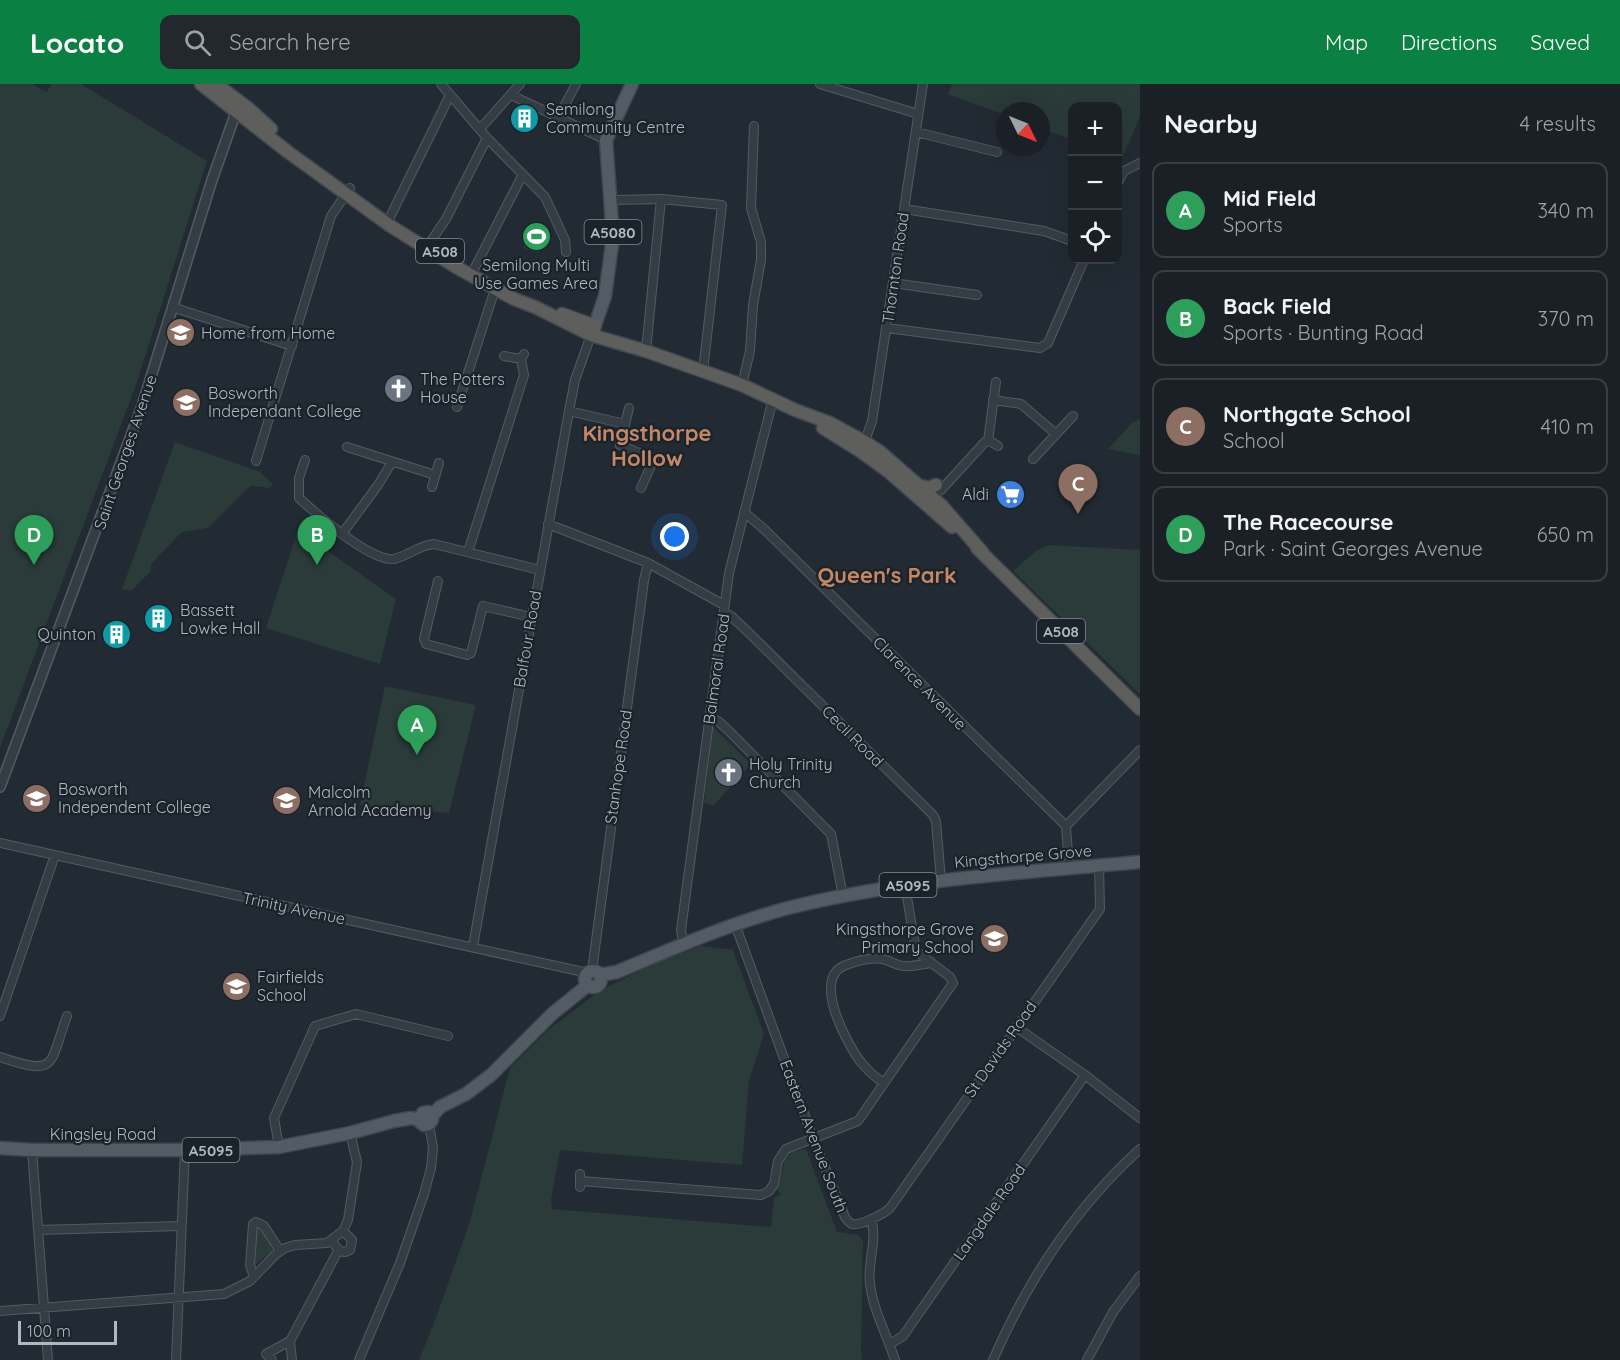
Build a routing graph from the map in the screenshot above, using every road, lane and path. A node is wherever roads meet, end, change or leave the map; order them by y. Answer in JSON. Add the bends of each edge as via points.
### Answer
{"nodes":[{"id":1,"x":201,"y":84,"type":"edge"},
{"id":2,"x":215,"y":84,"type":"edge"},
{"id":3,"x":441,"y":84,"type":"edge"},
{"id":4,"x":520,"y":84,"type":"edge"},
{"id":5,"x":576,"y":84,"type":"edge"},
{"id":6,"x":632,"y":84,"type":"edge"},
{"id":7,"x":820,"y":84,"type":"edge"},
{"id":8,"x":923,"y":84,"type":"edge"},
{"id":9,"x":450,"y":95,"type":"junction"},
{"id":10,"x":511,"y":95,"type":"junction"},
{"id":11,"x":236,"y":112,"type":"junction"},
{"id":12,"x":918,"y":114,"type":"junction"},
{"id":13,"x":558,"y":118,"type":"junction"},
{"id":14,"x":754,"y":126,"type":"dead end"},
{"id":15,"x":480,"y":129,"type":"junction"},
{"id":16,"x":916,"y":132,"type":"junction"},
{"id":17,"x":487,"y":138,"type":"junction"},
{"id":18,"x":606,"y":140,"type":"junction"},
{"id":19,"x":996,"y":152,"type":"edge"},
{"id":20,"x":1140,"y":163,"type":"edge"},
{"id":21,"x":523,"y":174,"type":"junction"},
{"id":22,"x":1122,"y":175,"type":"edge"},
{"id":23,"x":346,"y":188,"type":"junction"},
{"id":24,"x":661,"y":199,"type":"junction"},
{"id":25,"x":611,"y":200,"type":"junction"},
{"id":26,"x":904,"y":209,"type":"junction"},
{"id":27,"x":390,"y":217,"type":"junction"},
{"id":28,"x":1068,"y":240,"type":"edge"},
{"id":29,"x":429,"y":244,"type":"junction"},
{"id":30,"x":566,"y":252,"type":"dead end"},
{"id":31,"x":1082,"y":264,"type":"edge"},
{"id":32,"x":473,"y":273,"type":"junction"},
{"id":33,"x":893,"y":283,"type":"junction"},
{"id":34,"x":495,"y":289,"type":"junction"},
{"id":35,"x":977,"y":295,"type":"dead end"},
{"id":36,"x":535,"y":307,"type":"junction"},
{"id":37,"x":172,"y":308,"type":"junction"},
{"id":38,"x":887,"y":328,"type":"junction"},
{"id":39,"x":593,"y":331,"type":"junction"},
{"id":40,"x":291,"y":346,"type":"junction"},
{"id":41,"x":646,"y":351,"type":"junction"},
{"id":42,"x":504,"y":356,"type":"dead end"},
{"id":43,"x":703,"y":371,"type":"junction"},
{"id":44,"x":996,"y":382,"type":"dead end"},
{"id":45,"x":742,"y":385,"type":"junction"},
{"id":46,"x":773,"y":399,"type":"junction"},
{"id":47,"x":993,"y":400,"type":"junction"},
{"id":48,"x":457,"y":406,"type":"dead end"},
{"id":49,"x":629,"y":408,"type":"dead end"},
{"id":50,"x":569,"y":411,"type":"junction"},
{"id":51,"x":1073,"y":416,"type":"dead end"},
{"id":52,"x":625,"y":423,"type":"junction"},
{"id":53,"x":1056,"y":434,"type":"junction"},
{"id":54,"x":988,"y":441,"type":"junction"},
{"id":55,"x":862,"y":446,"type":"junction"},
{"id":56,"x":998,"y":446,"type":"dead end"},
{"id":57,"x":347,"y":447,"type":"dead end"},
{"id":58,"x":1033,"y":459,"type":"dead end"},
{"id":59,"x":305,"y":460,"type":"dead end"},
{"id":60,"x":256,"y":461,"type":"dead end"},
{"id":61,"x":392,"y":462,"type":"junction"},
{"id":62,"x":439,"y":463,"type":"dead end"},
{"id":63,"x":435,"y":475,"type":"junction"},
{"id":64,"x":432,"y":487,"type":"dead end"},
{"id":65,"x":641,"y":488,"type":"dead end"},
{"id":66,"x":917,"y":490,"type":"junction"},
{"id":67,"x":935,"y":490,"type":"junction"},
{"id":68,"x":940,"y":510,"type":"junction"},
{"id":69,"x":744,"y":512,"type":"junction"},
{"id":70,"x":548,"y":524,"type":"junction"},
{"id":71,"x":342,"y":534,"type":"junction"},
{"id":72,"x":468,"y":552,"type":"junction"},
{"id":73,"x":648,"y":563,"type":"junction"},
{"id":74,"x":540,"y":570,"type":"junction"},
{"id":75,"x":438,"y":581,"type":"dead end"},
{"id":76,"x":724,"y":609,"type":"junction"},
{"id":77,"x":531,"y":617,"type":"junction"},
{"id":78,"x":1140,"y":709,"type":"edge"},
{"id":79,"x":709,"y":717,"type":"junction"},
{"id":80,"x":1140,"y":750,"type":"edge"},
{"id":81,"x":0,"y":787,"type":"edge"},
{"id":82,"x":1066,"y":826,"type":"junction"},
{"id":83,"x":0,"y":843,"type":"edge"},
{"id":84,"x":55,"y":855,"type":"junction"},
{"id":85,"x":1140,"y":862,"type":"edge"},
{"id":86,"x":1098,"y":866,"type":"junction"},
{"id":87,"x":1069,"y":868,"type":"junction"},
{"id":88,"x":941,"y":881,"type":"junction"},
{"id":89,"x":905,"y":885,"type":"junction"},
{"id":90,"x":843,"y":896,"type":"junction"},
{"id":91,"x":735,"y":924,"type":"junction"},
{"id":92,"x":683,"y":943,"type":"junction"},
{"id":93,"x":472,"y":946,"type":"junction"},
{"id":94,"x":916,"y":951,"type":"junction"},
{"id":95,"x":931,"y":963,"type":"junction"},
{"id":96,"x":910,"y":966,"type":"junction"},
{"id":97,"x":592,"y":976,"type":"junction"},
{"id":98,"x":0,"y":1016,"type":"edge"},
{"id":99,"x":65,"y":1018,"type":"dead end"},
{"id":100,"x":1016,"y":1027,"type":"junction"},
{"id":101,"x":448,"y":1036,"type":"dead end"},
{"id":102,"x":0,"y":1057,"type":"edge"},
{"id":103,"x":1085,"y":1075,"type":"junction"},
{"id":104,"x":884,"y":1083,"type":"junction"},
{"id":105,"x":1140,"y":1118,"type":"edge"},
{"id":106,"x":427,"y":1120,"type":"junction"},
{"id":107,"x":350,"y":1133,"type":"junction"},
{"id":108,"x":813,"y":1138,"type":"junction"},
{"id":109,"x":279,"y":1147,"type":"junction"},
{"id":110,"x":0,"y":1148,"type":"edge"},
{"id":111,"x":1140,"y":1149,"type":"edge"},
{"id":112,"x":32,"y":1150,"type":"junction"},
{"id":113,"x":185,"y":1150,"type":"junction"},
{"id":114,"x":580,"y":1181,"type":"dead end"},
{"id":115,"x":871,"y":1219,"type":"junction"},
{"id":116,"x":181,"y":1226,"type":"junction"},
{"id":117,"x":38,"y":1230,"type":"junction"},
{"id":118,"x":343,"y":1231,"type":"junction"},
{"id":119,"x":327,"y":1243,"type":"junction"},
{"id":120,"x":280,"y":1251,"type":"junction"},
{"id":121,"x":338,"y":1251,"type":"junction"},
{"id":122,"x":1140,"y":1276,"type":"edge"},
{"id":123,"x":254,"y":1277,"type":"junction"},
{"id":124,"x":179,"y":1298,"type":"junction"},
{"id":125,"x":44,"y":1308,"type":"junction"},
{"id":126,"x":0,"y":1311,"type":"edge"},
{"id":127,"x":290,"y":1341,"type":"junction"},
{"id":128,"x":890,"y":1344,"type":"junction"},
{"id":129,"x":48,"y":1360,"type":"edge"},
{"id":130,"x":176,"y":1360,"type":"edge"},
{"id":131,"x":272,"y":1360,"type":"edge"},
{"id":132,"x":291,"y":1360,"type":"edge"},
{"id":133,"x":359,"y":1360,"type":"edge"},
{"id":134,"x":895,"y":1360,"type":"edge"},
{"id":135,"x":993,"y":1360,"type":"edge"},
{"id":136,"x":1087,"y":1360,"type":"edge"}],
"edges":[{"from":1,"to":11,"type":"highway","number":"A508"},
{"from":2,"to":11,"type":"highway"},
{"from":2,"to":23,"type":"highway","number":"A508"},
{"from":3,"to":9,"type":"street"},
{"from":4,"to":10,"type":"street"},
{"from":5,"to":13,"type":"street"},
{"from":6,"to":18,"type":"main road","number":"A5080"},
{"from":7,"to":12,"type":"street"},
{"from":8,"to":12,"type":"street","name":"Thornton Road"},
{"from":9,"to":15,"type":"street"},
{"from":9,"to":27,"type":"street"},
{"from":10,"to":13,"type":"street"},
{"from":10,"to":15,"type":"street"},
{"from":11,"to":23,"type":"highway","number":"A508","via":[[288,152]]},
{"from":11,"to":37,"type":"street","name":"Saint Georges Avenue"},
{"from":12,"to":16,"type":"street","name":"Thornton Road"},
{"from":13,"to":18,"type":"street"},
{"from":14,"to":45,"type":"street","via":[[751,208],[761,242],[761,260]]},
{"from":15,"to":17,"type":"street"},
{"from":16,"to":19,"type":"street"},
{"from":16,"to":26,"type":"street","name":"Thornton Road"},
{"from":17,"to":21,"type":"street"},
{"from":17,"to":29,"type":"street"},
{"from":18,"to":25,"type":"main road","number":"A5080"},
{"from":20,"to":22,"type":"street"},
{"from":21,"to":30,"type":"street","via":[[545,197],[566,240]]},
{"from":21,"to":32,"type":"street"},
{"from":23,"to":27,"type":"highway","number":"A508"},
{"from":23,"to":32,"type":"highway","number":"A508","via":[[426,249]]},
{"from":23,"to":40,"type":"street","via":[[330,216]]},
{"from":24,"to":25,"type":"street"},
{"from":24,"to":41,"type":"street"},
{"from":24,"to":43,"type":"street","via":[[722,205]]},
{"from":25,"to":39,"type":"main road","number":"A5080","via":[[613,237],[605,296]]},
{"from":26,"to":28,"type":"street","via":[[1044,231]]},
{"from":26,"to":33,"type":"street","name":"Thornton Road"},
{"from":27,"to":29,"type":"highway","number":"A508"},
{"from":29,"to":32,"type":"highway","number":"A508"},
{"from":31,"to":38,"type":"street","via":[[1048,343],[1040,348]]},
{"from":32,"to":34,"type":"highway","number":"A508"},
{"from":32,"to":36,"type":"highway","number":"A508","via":[[519,293]]},
{"from":33,"to":35,"type":"street"},
{"from":33,"to":38,"type":"street","name":"Thornton Road"},
{"from":34,"to":36,"type":"highway","number":"A508"},
{"from":34,"to":48,"type":"street"},
{"from":36,"to":39,"type":"highway","number":"A508"},
{"from":37,"to":40,"type":"street"},
{"from":37,"to":81,"type":"street","name":"Saint Georges Avenue","via":[[142,406]]},
{"from":38,"to":55,"type":"street","name":"Thornton Road","via":[[872,421]]},
{"from":39,"to":41,"type":"highway","number":"A508"},
{"from":39,"to":50,"type":"street","name":"Balfour Road","via":[[575,380]]},
{"from":40,"to":60,"type":"street"},
{"from":41,"to":43,"type":"highway","number":"A508"},
{"from":42,"to":72,"type":"street","via":[[523,356],[524,375]]},
{"from":43,"to":45,"type":"highway","number":"A508"},
{"from":44,"to":47,"type":"street"},
{"from":45,"to":46,"type":"highway","number":"A508"},
{"from":46,"to":55,"type":"highway","number":"A508","via":[[830,423]]},
{"from":46,"to":69,"type":"street","name":"Balmoral Road"},
{"from":47,"to":53,"type":"street","via":[[1021,404]]},
{"from":47,"to":54,"type":"street"},
{"from":49,"to":52,"type":"street"},
{"from":50,"to":52,"type":"street"},
{"from":50,"to":70,"type":"street","name":"Balfour Road"},
{"from":51,"to":53,"type":"street"},
{"from":52,"to":65,"type":"street","via":[[620,446],[654,459]]},
{"from":53,"to":58,"type":"street"},
{"from":54,"to":56,"type":"street"},
{"from":54,"to":67,"type":"street"},
{"from":55,"to":66,"type":"highway","number":"A508","via":[[904,484]]},
{"from":55,"to":66,"type":"highway","number":"A508","via":[[879,452]]},
{"from":57,"to":61,"type":"street"},
{"from":59,"to":71,"type":"street","via":[[299,478],[300,498]]},
{"from":61,"to":63,"type":"street"},
{"from":61,"to":71,"type":"street"},
{"from":62,"to":63,"type":"street"},
{"from":63,"to":64,"type":"street"},
{"from":66,"to":67,"type":"highway"},
{"from":66,"to":68,"type":"highway","number":"A508"},
{"from":67,"to":68,"type":"highway","via":[[928,499]]},
{"from":68,"to":78,"type":"highway","number":"A508"},
{"from":69,"to":76,"type":"street","name":"Balmoral Road"},
{"from":69,"to":82,"type":"street","name":"Clarence Avenue"},
{"from":70,"to":73,"type":"street","name":"Cecil Road"},
{"from":70,"to":74,"type":"street","name":"Balfour Road"},
{"from":71,"to":72,"type":"street","via":[[388,559],[434,544]]},
{"from":72,"to":74,"type":"street"},
{"from":73,"to":76,"type":"street","name":"Cecil Road"},
{"from":73,"to":97,"type":"street","name":"Stanhope Road"},
{"from":74,"to":77,"type":"street","name":"Balfour Road"},
{"from":75,"to":77,"type":"street","via":[[430,595],[426,644],[471,653],[483,606]]},
{"from":76,"to":79,"type":"street","name":"Balmoral Road"},
{"from":76,"to":88,"type":"street","name":"Cecil Road","via":[[933,815]]},
{"from":77,"to":93,"type":"street","name":"Balfour Road"},
{"from":79,"to":90,"type":"street","via":[[729,731],[831,834]]},
{"from":79,"to":92,"type":"street","name":"Balmoral Road","via":[[681,930]]},
{"from":80,"to":82,"type":"street"},
{"from":82,"to":87,"type":"street"},
{"from":83,"to":84,"type":"street","name":"Trinity Avenue"},
{"from":84,"to":93,"type":"street","name":"Trinity Avenue"},
{"from":84,"to":98,"type":"street"},
{"from":85,"to":86,"type":"main road","name":"Kingsthorpe Grove","number":"A5095"},
{"from":86,"to":87,"type":"main road","name":"Kingsthorpe Grove","number":"A5095"},
{"from":86,"to":100,"type":"street","name":"St Davids Road","via":[[1100,909]]},
{"from":87,"to":88,"type":"main road","name":"Kingsthorpe Grove","number":"A5095"},
{"from":88,"to":89,"type":"main road","name":"Kingsthorpe Grove","number":"A5095"},
{"from":89,"to":90,"type":"main road","name":"Kingsthorpe Grove","number":"A5095"},
{"from":89,"to":94,"type":"street"},
{"from":90,"to":91,"type":"main road","name":"Kingsthorpe Grove","number":"A5095"},
{"from":91,"to":92,"type":"main road","name":"Kingsthorpe Grove","number":"A5095"},
{"from":91,"to":108,"type":"street","name":"Eastern Avenue South"},
{"from":92,"to":97,"type":"main road","name":"Kingsthorpe Grove","number":"A5095","via":[[617,972]]},
{"from":93,"to":97,"type":"street","name":"Trinity Avenue"},
{"from":94,"to":95,"type":"street"},
{"from":94,"to":96,"type":"street"},
{"from":95,"to":96,"type":"street"},
{"from":95,"to":104,"type":"street","via":[[953,983]]},
{"from":96,"to":104,"type":"street","via":[[869,958],[843,966],[830,981],[831,997],[849,1043],[862,1064]]},
{"from":97,"to":106,"type":"main road","name":"Kingsley Road","number":"A5095","via":[[491,1075],[440,1107]]},
{"from":99,"to":102,"type":"street","via":[[54,1056],[48,1063],[40,1067],[24,1065]]},
{"from":100,"to":103,"type":"street"},
{"from":100,"to":115,"type":"street","name":"St Davids Road","via":[[890,1208]]},
{"from":101,"to":109,"type":"street","via":[[356,1014],[315,1026],[274,1118]]},
{"from":103,"to":105,"type":"street"},
{"from":103,"to":128,"type":"street","name":"Langdale Road","via":[[903,1336]]},
{"from":104,"to":108,"type":"street","via":[[858,1121]]},
{"from":106,"to":107,"type":"main road","name":"Kingsley Road","number":"A5095","via":[[411,1118]]},
{"from":106,"to":133,"type":"street","via":[[432,1157],[424,1194]]},
{"from":107,"to":109,"type":"main road","name":"Kingsley Road","number":"A5095"},
{"from":107,"to":118,"type":"street","via":[[357,1162]]},
{"from":108,"to":114,"type":"street","via":[[784,1151],[774,1184],[761,1195]]},
{"from":108,"to":115,"type":"street","name":"Eastern Avenue South","via":[[847,1220],[855,1224]]},
{"from":109,"to":113,"type":"main road","name":"Kingsley Road","number":"A5095"},
{"from":110,"to":112,"type":"main road","name":"Kingsley Road","number":"A5095"},
{"from":111,"to":135,"type":"street","via":[[1091,1198],[1064,1233],[1027,1290]]},
{"from":112,"to":113,"type":"main road","name":"Kingsley Road","number":"A5095"},
{"from":112,"to":117,"type":"street"},
{"from":113,"to":116,"type":"street"},
{"from":115,"to":128,"type":"street","name":"Eastern Avenue South","via":[[872,1295]]},
{"from":116,"to":117,"type":"street"},
{"from":116,"to":124,"type":"street"},
{"from":117,"to":125,"type":"street"},
{"from":118,"to":119,"type":"street"},
{"from":118,"to":121,"type":"street","via":[[353,1245],[348,1251]]},
{"from":119,"to":120,"type":"street","via":[[295,1245]]},
{"from":119,"to":121,"type":"street"},
{"from":120,"to":123,"type":"street"},
{"from":120,"to":123,"type":"street","via":[[264,1226],[253,1224],[250,1265]]},
{"from":121,"to":127,"type":"street"},
{"from":122,"to":136,"type":"street","via":[[1113,1312]]},
{"from":123,"to":124,"type":"street","via":[[224,1294]]},
{"from":124,"to":125,"type":"street"},
{"from":124,"to":130,"type":"street"},
{"from":125,"to":126,"type":"street"},
{"from":125,"to":129,"type":"street"},
{"from":127,"to":131,"type":"street","via":[[266,1354]]},
{"from":127,"to":132,"type":"street"},
{"from":128,"to":134,"type":"street","name":"Eastern Avenue South"}]}
